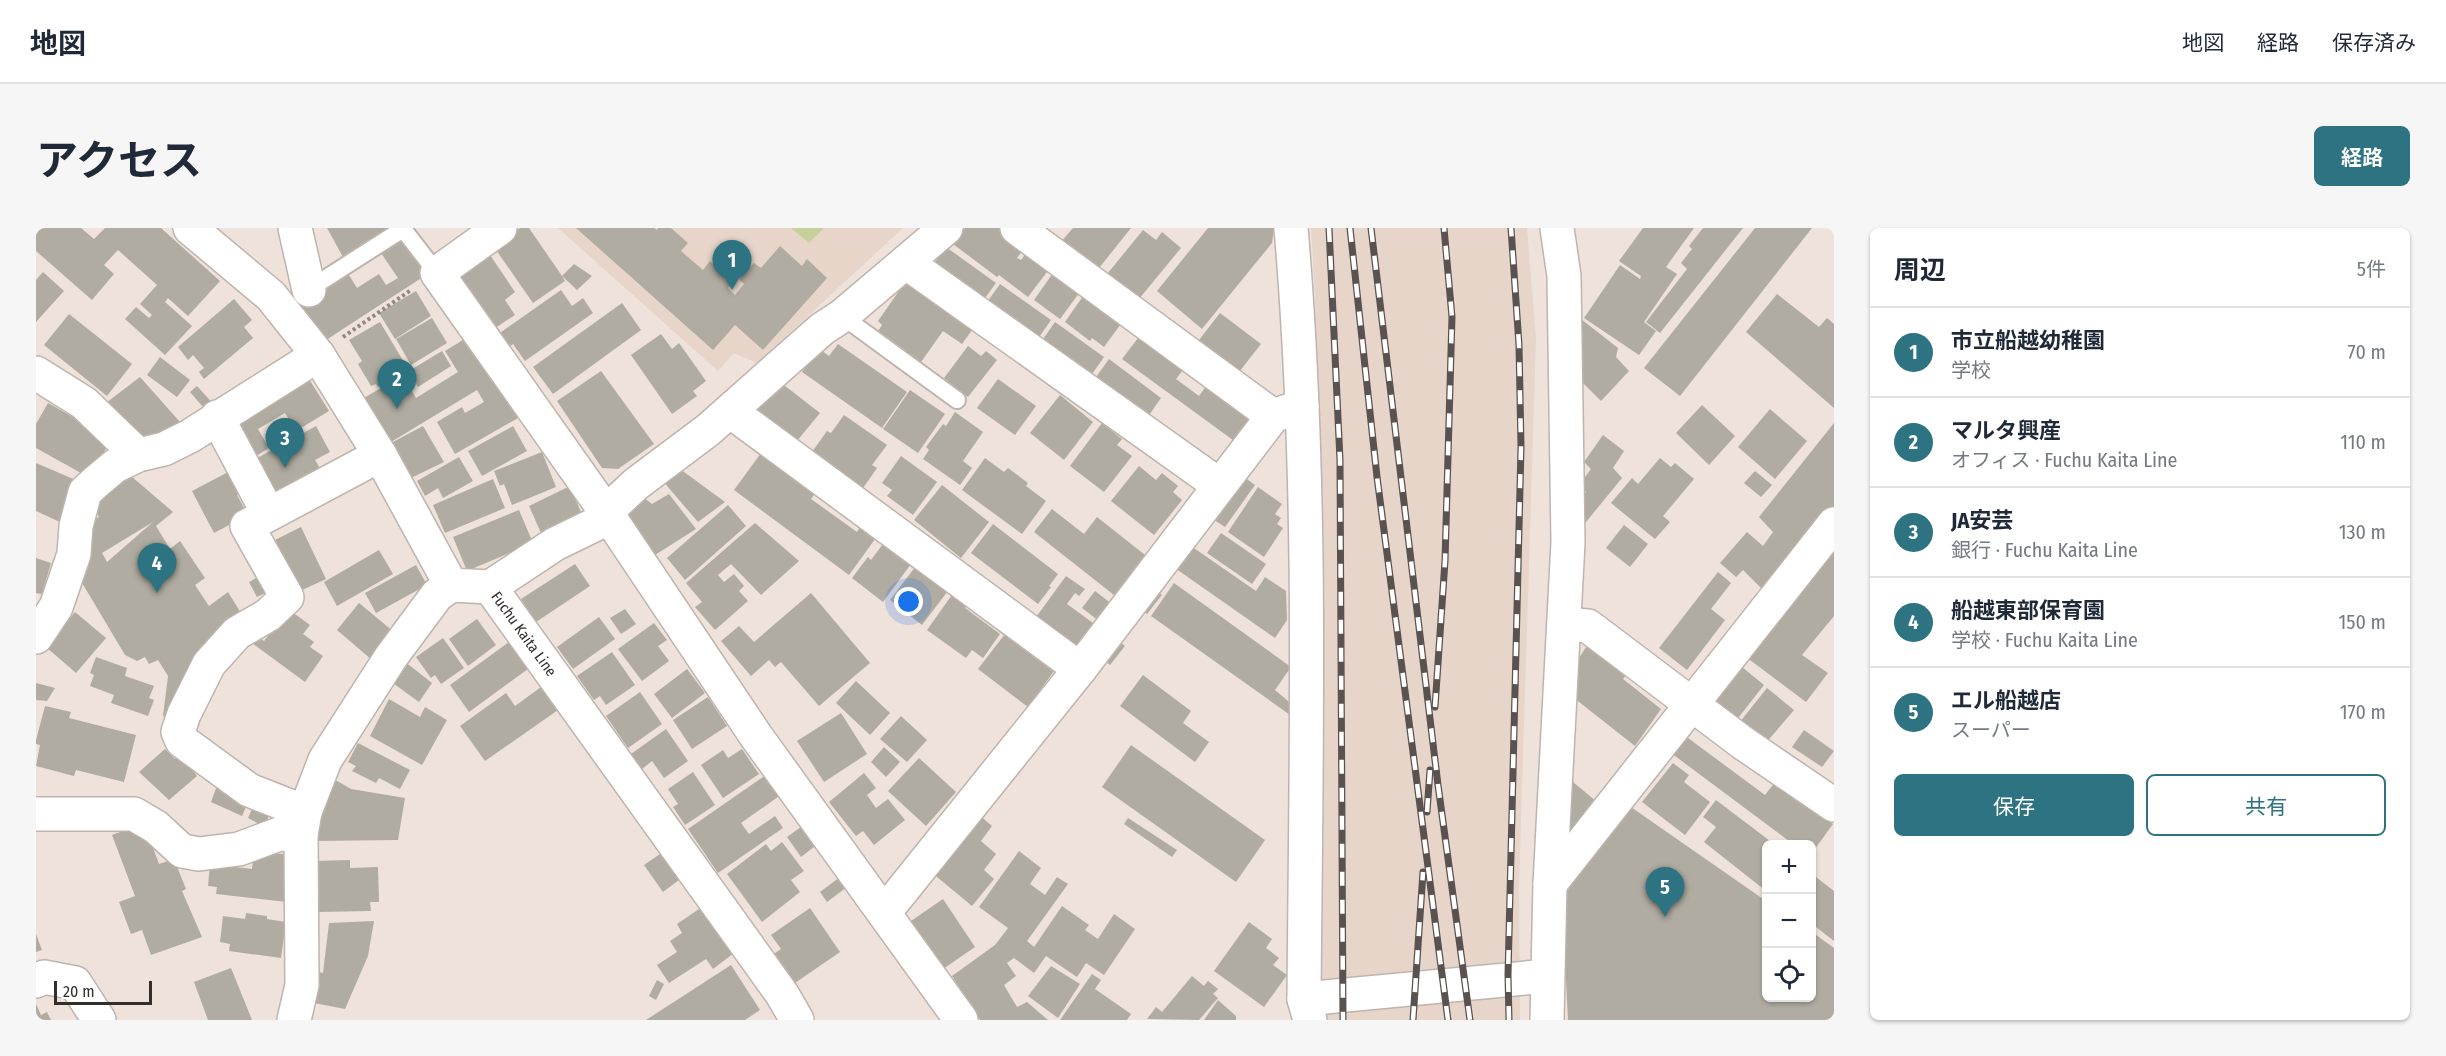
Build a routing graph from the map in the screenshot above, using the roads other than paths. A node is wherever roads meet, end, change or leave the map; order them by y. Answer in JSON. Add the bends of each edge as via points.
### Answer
{"nodes":[{"id":1,"x":190,"y":228,"type":"edge"},
{"id":2,"x":295,"y":228,"type":"edge"},
{"id":3,"x":500,"y":228,"type":"edge"},
{"id":4,"x":946,"y":228,"type":"edge"},
{"id":5,"x":1017,"y":228,"type":"edge"},
{"id":6,"x":1291,"y":228,"type":"edge"},
{"id":7,"x":1557,"y":228,"type":"edge"},
{"id":8,"x":908,"y":263,"type":"junction"},
{"id":9,"x":436,"y":273,"type":"junction"},
{"id":10,"x":309,"y":290,"type":"junction"},
{"id":11,"x":280,"y":308,"type":"junction"},
{"id":12,"x":842,"y":316,"type":"junction"},
{"id":13,"x":318,"y":355,"type":"junction"},
{"id":14,"x":36,"y":373,"type":"edge"},
{"id":15,"x":957,"y":400,"type":"dead end"},
{"id":16,"x":730,"y":411,"type":"junction"},
{"id":17,"x":1288,"y":411,"type":"junction"},
{"id":18,"x":217,"y":417,"type":"junction"},
{"id":19,"x":380,"y":454,"type":"junction"},
{"id":20,"x":138,"y":455,"type":"junction"},
{"id":21,"x":1219,"y":485,"type":"junction"},
{"id":22,"x":606,"y":512,"type":"junction"},
{"id":23,"x":268,"y":513,"type":"junction"},
{"id":24,"x":1834,"y":524,"type":"edge"},
{"id":25,"x":451,"y":585,"type":"junction"},
{"id":26,"x":490,"y":587,"type":"junction"},
{"id":27,"x":1563,"y":624,"type":"junction"},
{"id":28,"x":36,"y":638,"type":"edge"},
{"id":29,"x":1080,"y":669,"type":"junction"},
{"id":30,"x":1691,"y":705,"type":"junction"},
{"id":31,"x":1834,"y":805,"type":"edge"},
{"id":32,"x":36,"y":814,"type":"edge"},
{"id":33,"x":303,"y":824,"type":"junction"},
{"id":34,"x":1550,"y":884,"type":"junction"},
{"id":35,"x":884,"y":913,"type":"junction"},
{"id":36,"x":1547,"y":976,"type":"junction"},
{"id":37,"x":36,"y":981,"type":"edge"},
{"id":38,"x":1307,"y":1009,"type":"edge"},
{"id":39,"x":99,"y":1020,"type":"edge"},
{"id":40,"x":294,"y":1020,"type":"edge"},
{"id":41,"x":797,"y":1020,"type":"edge"},
{"id":42,"x":961,"y":1020,"type":"edge"},
{"id":43,"x":1547,"y":1020,"type":"edge"}],
"edges":[{"from":1,"to":11,"type":"street"},
{"from":2,"to":10,"type":"street"},
{"from":3,"to":9,"type":"street"},
{"from":4,"to":8,"type":"street"},
{"from":5,"to":17,"type":"street"},
{"from":6,"to":17,"type":"street"},
{"from":7,"to":27,"type":"street","via":[[1564,276],[1568,542]]},
{"from":8,"to":12,"type":"street"},
{"from":8,"to":21,"type":"street"},
{"from":9,"to":10,"type":"lane","via":[[403,229]]},
{"from":9,"to":22,"type":"street"},
{"from":10,"to":11,"type":"lane"},
{"from":11,"to":13,"type":"street"},
{"from":12,"to":15,"type":"lane"},
{"from":12,"to":16,"type":"street","via":[[822,329]]},
{"from":13,"to":18,"type":"street"},
{"from":13,"to":19,"type":"street"},
{"from":14,"to":20,"type":"street","via":[[84,403]]},
{"from":16,"to":22,"type":"street"},
{"from":16,"to":29,"type":"street"},
{"from":17,"to":21,"type":"street"},
{"from":17,"to":38,"type":"street","via":[[1307,645]]},
{"from":18,"to":20,"type":"street","via":[[164,449]]},
{"from":18,"to":23,"type":"street"},
{"from":19,"to":23,"type":"street"},
{"from":19,"to":25,"type":"street"},
{"from":20,"to":28,"type":"street","via":[[116,466],[85,492],[74,554],[57,607]]},
{"from":21,"to":29,"type":"street"},
{"from":22,"to":26,"type":"street","via":[[596,525],[555,544]]},
{"from":22,"to":35,"type":"street","via":[[756,736]]},
{"from":23,"to":33,"type":"street","via":[[247,526],[287,597],[268,615],[237,633],[210,664],[178,732],[182,741]]},
{"from":24,"to":30,"type":"street"},
{"from":25,"to":26,"type":"street","name":"Fuchu Kaita Line"},
{"from":25,"to":33,"type":"street","via":[[436,595],[391,657],[325,760]]},
{"from":26,"to":41,"type":"street","name":"Fuchu Kaita Line"},
{"from":27,"to":30,"type":"street","via":[[1588,626]]},
{"from":27,"to":34,"type":"street"},
{"from":29,"to":35,"type":"street"},
{"from":30,"to":31,"type":"street"},
{"from":30,"to":34,"type":"street"},
{"from":32,"to":33,"type":"street","via":[[134,814],[156,827],[182,851],[199,854],[239,849]]},
{"from":33,"to":40,"type":"street","via":[[302,985]]},
{"from":34,"to":36,"type":"street"},
{"from":35,"to":42,"type":"street"},
{"from":36,"to":38,"type":"street"},
{"from":36,"to":43,"type":"street"},
{"from":37,"to":39,"type":"street","via":[[44,977],[75,983]]}]}
